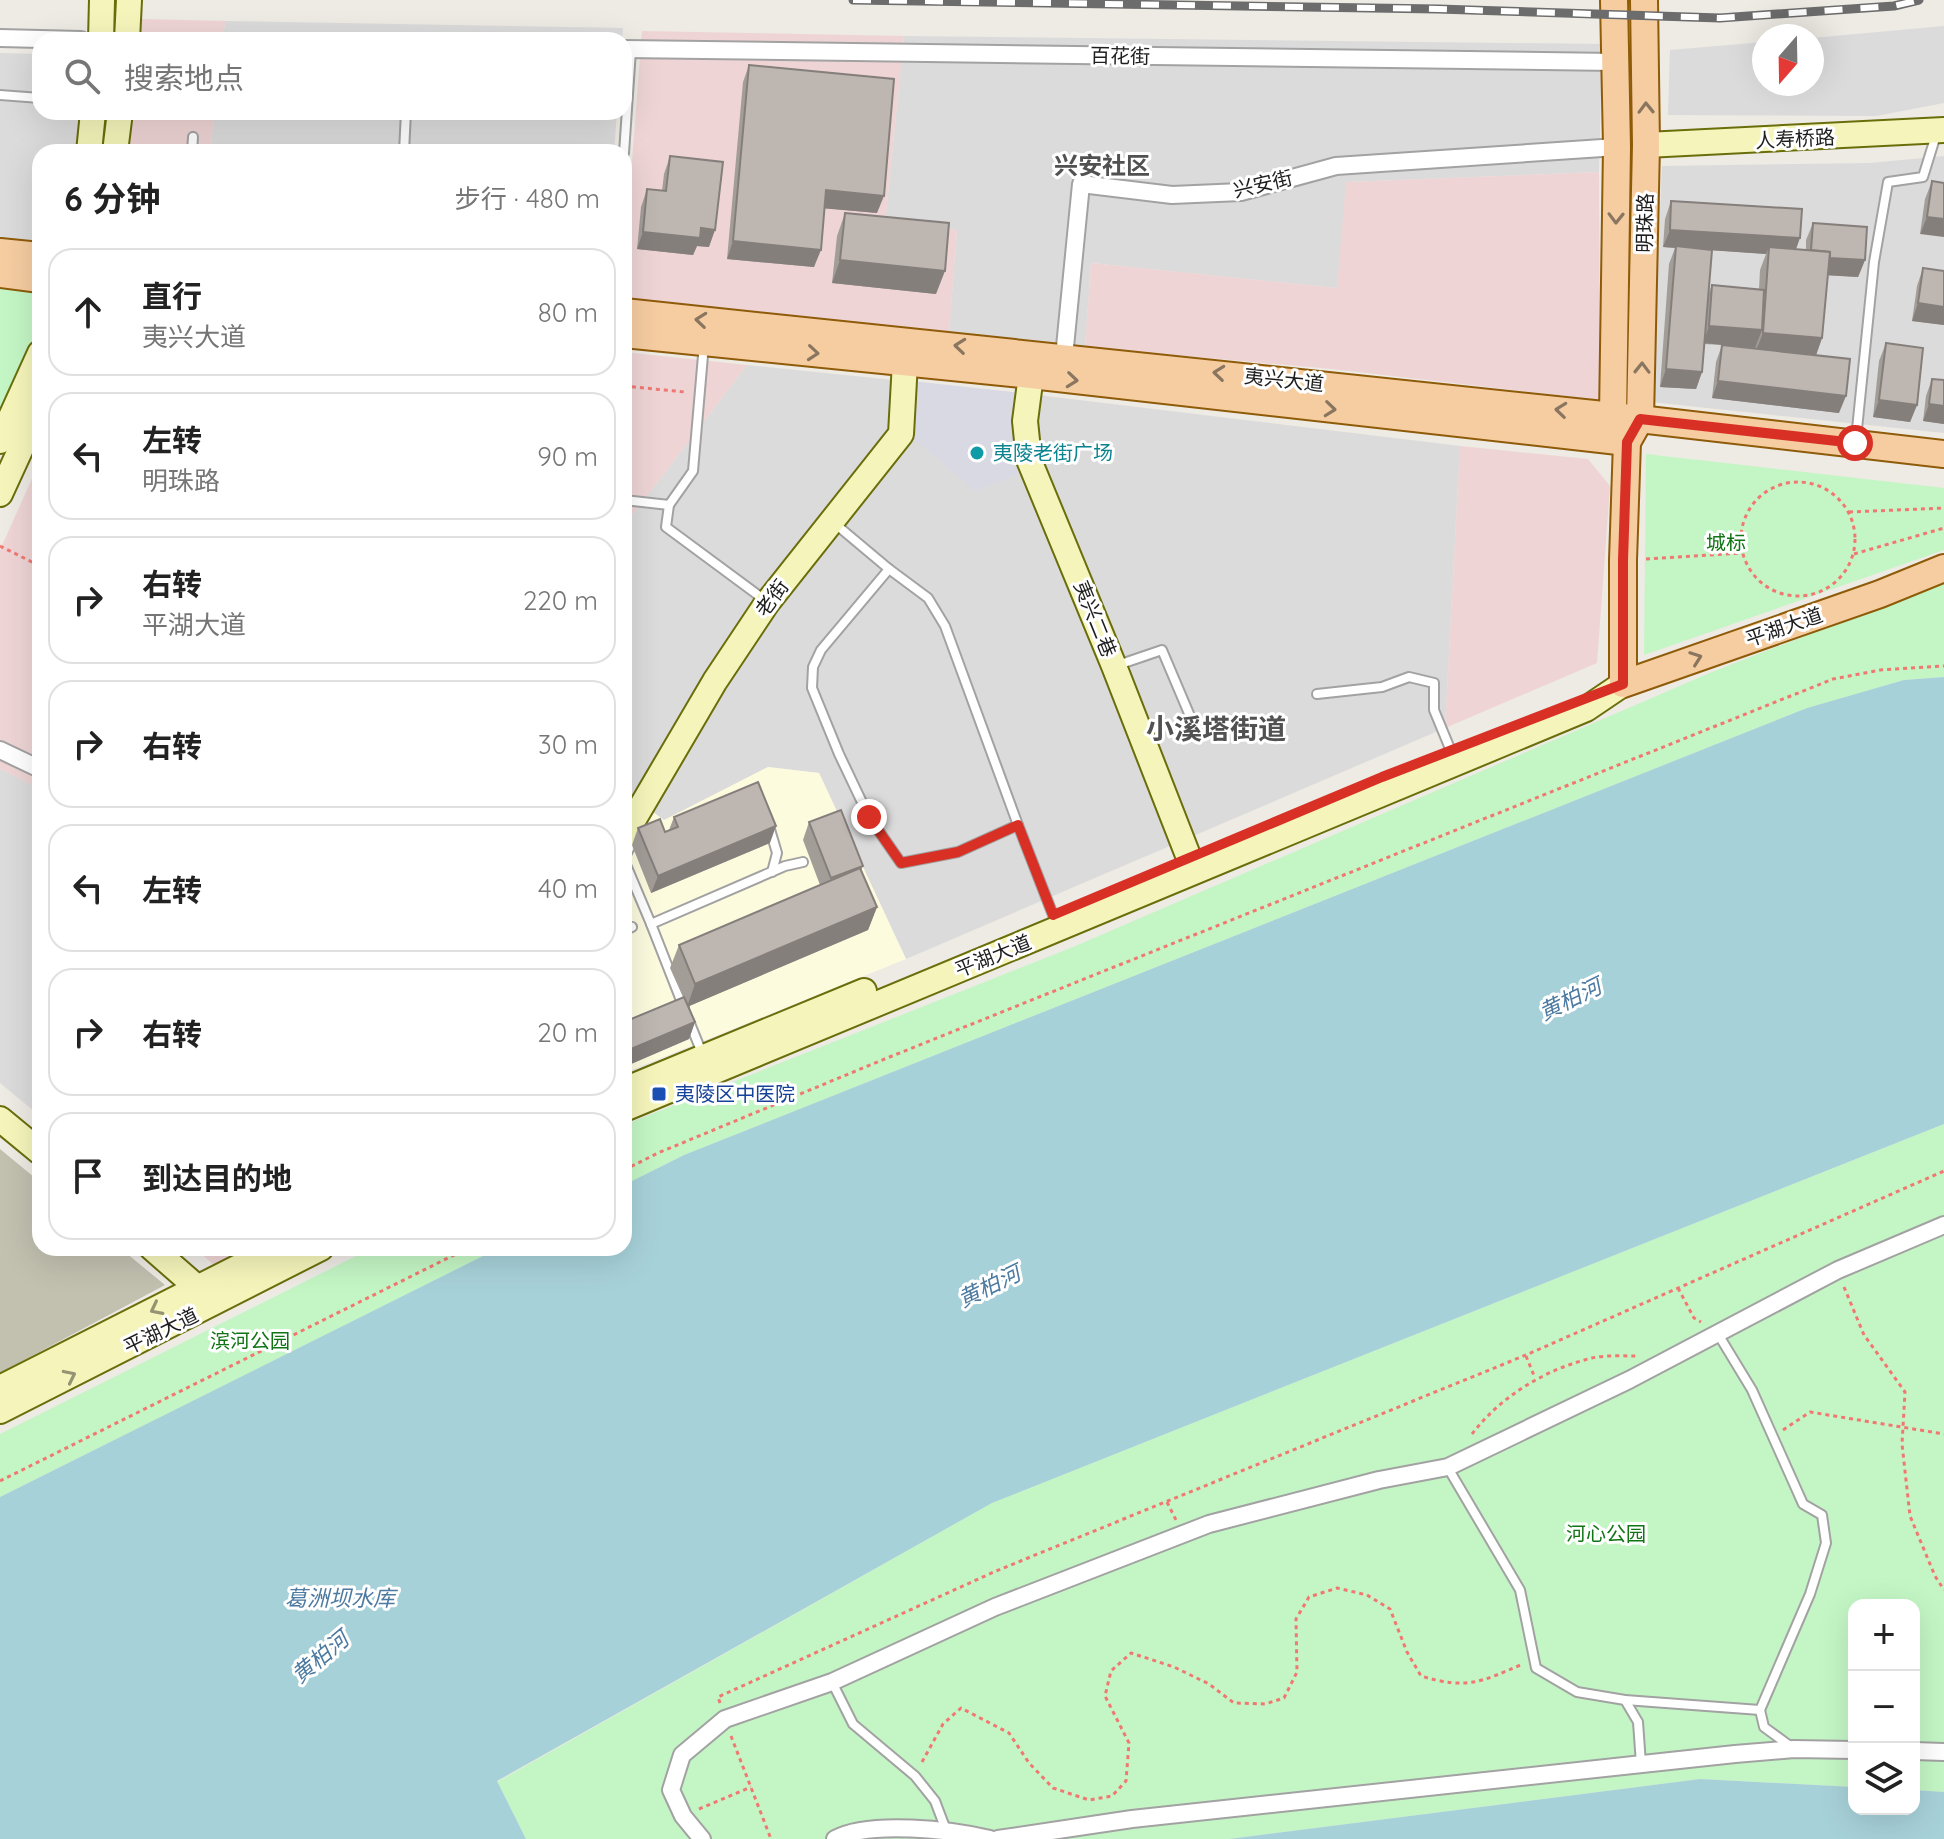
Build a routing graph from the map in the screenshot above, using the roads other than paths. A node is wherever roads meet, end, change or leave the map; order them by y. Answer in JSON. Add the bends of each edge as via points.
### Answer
{"nodes":[{"id":1,"x":102,"y":0,"type":"edge"},
{"id":2,"x":129,"y":0,"type":"edge"},
{"id":3,"x":1614,"y":0,"type":"edge"},
{"id":4,"x":1644,"y":0,"type":"edge"},
{"id":5,"x":101,"y":32,"type":"edge"},
{"id":6,"x":127,"y":32,"type":"edge"},
{"id":7,"x":0,"y":38,"type":"edge"},
{"id":8,"x":32,"y":39,"type":"edge"},
{"id":9,"x":632,"y":50,"type":"edge"},
{"id":10,"x":1615,"y":62,"type":"junction"},
{"id":11,"x":0,"y":95,"type":"edge"},
{"id":12,"x":32,"y":97,"type":"edge"},
{"id":13,"x":92,"y":120,"type":"edge"},
{"id":14,"x":119,"y":120,"type":"edge"},
{"id":15,"x":406,"y":120,"type":"edge"},
{"id":16,"x":625,"y":120,"type":"edge"},
{"id":17,"x":1941,"y":130,"type":"edge"},
{"id":18,"x":193,"y":137,"type":"dead end"},
{"id":19,"x":90,"y":144,"type":"edge"},
{"id":20,"x":116,"y":144,"type":"edge"},
{"id":21,"x":193,"y":144,"type":"edge"},
{"id":22,"x":404,"y":144,"type":"edge"},
{"id":23,"x":624,"y":144,"type":"edge"},
{"id":24,"x":1646,"y":145,"type":"junction"},
{"id":25,"x":1617,"y":147,"type":"junction"},
{"id":26,"x":1865,"y":230,"type":"edge"},
{"id":27,"x":1880,"y":230,"type":"junction"},
{"id":28,"x":0,"y":252,"type":"edge"},
{"id":29,"x":32,"y":255,"type":"edge"},
{"id":30,"x":0,"y":274,"type":"edge"},
{"id":31,"x":32,"y":278,"type":"edge"},
{"id":32,"x":632,"y":313,"type":"edge"},
{"id":33,"x":632,"y":335,"type":"edge"},
{"id":34,"x":704,"y":343,"type":"junction"},
{"id":35,"x":1064,"y":357,"type":"junction"},
{"id":36,"x":905,"y":362,"type":"junction"},
{"id":37,"x":32,"y":367,"type":"edge"},
{"id":38,"x":1031,"y":375,"type":"junction"},
{"id":39,"x":6,"y":412,"type":"edge"},
{"id":40,"x":1613,"y":416,"type":"junction"},
{"id":41,"x":1640,"y":419,"type":"junction"},
{"id":42,"x":32,"y":424,"type":"edge"},
{"id":43,"x":0,"y":441,"type":"edge"},
{"id":44,"x":1627,"y":442,"type":"junction"},
{"id":45,"x":1855,"y":443,"type":"junction"},
{"id":46,"x":1944,"y":454,"type":"edge"},
{"id":47,"x":0,"y":494,"type":"edge"},
{"id":48,"x":632,"y":501,"type":"edge"},
{"id":49,"x":669,"y":505,"type":"junction"},
{"id":50,"x":832,"y":521,"type":"junction"},
{"id":51,"x":1944,"y":568,"type":"edge"},
{"id":52,"x":889,"y":569,"type":"junction"},
{"id":53,"x":767,"y":603,"type":"junction"},
{"id":54,"x":1114,"y":666,"type":"junction"},
{"id":55,"x":1623,"y":684,"type":"junction"},
{"id":56,"x":1317,"y":694,"type":"dead end"},
{"id":57,"x":1190,"y":716,"type":"dead end"},
{"id":58,"x":0,"y":750,"type":"edge"},
{"id":59,"x":1451,"y":751,"type":"junction"},
{"id":60,"x":32,"y":765,"type":"edge"},
{"id":61,"x":763,"y":809,"type":"edge"},
{"id":62,"x":632,"y":822,"type":"edge"},
{"id":63,"x":1018,"y":825,"type":"junction"},
{"id":64,"x":648,"y":832,"type":"edge"},
{"id":65,"x":632,"y":844,"type":"edge"},
{"id":66,"x":1189,"y":858,"type":"junction"},
{"id":67,"x":803,"y":862,"type":"dead end"},
{"id":68,"x":772,"y":872,"type":"junction"},
{"id":69,"x":632,"y":878,"type":"edge"},
{"id":70,"x":1053,"y":915,"type":"junction"},
{"id":71,"x":651,"y":924,"type":"junction"},
{"id":72,"x":683,"y":1006,"type":"junction"},
{"id":73,"x":671,"y":1011,"type":"edge"},
{"id":74,"x":704,"y":1057,"type":"junction"},
{"id":75,"x":632,"y":1087,"type":"edge"},
{"id":76,"x":632,"y":1106,"type":"edge"},
{"id":77,"x":0,"y":1119,"type":"edge"},
{"id":78,"x":32,"y":1145,"type":"edge"},
{"id":79,"x":1944,"y":1225,"type":"edge"},
{"id":80,"x":161,"y":1256,"type":"edge"},
{"id":81,"x":264,"y":1256,"type":"edge"},
{"id":82,"x":302,"y":1256,"type":"edge"},
{"id":83,"x":207,"y":1296,"type":"junction"},
{"id":84,"x":1717,"y":1333,"type":"junction"},
{"id":85,"x":0,"y":1388,"type":"edge"},
{"id":86,"x":0,"y":1411,"type":"edge"},
{"id":87,"x":1448,"y":1467,"type":"junction"},
{"id":88,"x":832,"y":1682,"type":"junction"},
{"id":89,"x":1625,"y":1700,"type":"junction"},
{"id":90,"x":1760,"y":1710,"type":"junction"},
{"id":91,"x":1794,"y":1749,"type":"junction"},
{"id":92,"x":1848,"y":1750,"type":"edge"},
{"id":93,"x":1920,"y":1751,"type":"edge"},
{"id":94,"x":1944,"y":1752,"type":"edge"},
{"id":95,"x":1641,"y":1765,"type":"junction"},
{"id":96,"x":946,"y":1830,"type":"junction"},
{"id":97,"x":702,"y":1839,"type":"edge"},
{"id":98,"x":835,"y":1839,"type":"edge"},
{"id":99,"x":990,"y":1839,"type":"edge"},
{"id":100,"x":998,"y":1839,"type":"edge"}],
"edges":[{"from":1,"to":5,"type":"main road"},
{"from":2,"to":6,"type":"main road"},
{"from":3,"to":10,"type":"main road","name":"明珠路"},
{"from":24,"to":4,"type":"main road","name":"明珠路","one_way":true},
{"from":7,"to":8,"type":"street"},
{"from":9,"to":10,"type":"street","name":"百花街"},
{"from":10,"to":25,"type":"main road","name":"明珠路"},
{"from":11,"to":12,"type":"lane"},
{"from":13,"to":19,"type":"main road"},
{"from":14,"to":20,"type":"main road"},
{"from":15,"to":22,"type":"lane"},
{"from":16,"to":23,"type":"lane"},
{"from":17,"to":24,"type":"main road","name":"人寿桥路"},
{"from":17,"to":27,"type":"lane","via":[[1923,177],[1888,182]]},
{"from":18,"to":21,"type":"lane"},
{"from":41,"to":24,"type":"main road","name":"明珠路","one_way":true},
{"from":25,"to":35,"type":"street","name":"兴安街","via":[[1336,166],[1241,192],[1172,195],[1081,184]]},
{"from":25,"to":40,"type":"main road","name":"明珠路","one_way":true},
{"from":26,"to":27,"type":"lane"},
{"from":27,"to":45,"type":"lane"},
{"from":28,"to":29,"type":"main road"},
{"from":30,"to":31,"type":"main road"},
{"from":35,"to":32,"type":"main road","name":"夷兴大道","one_way":true},
{"from":33,"to":34,"type":"main road","name":"夷兴大道"},
{"from":34,"to":36,"type":"main road","name":"夷兴大道","one_way":true},
{"from":34,"to":49,"type":"lane","via":[[693,471]]},
{"from":40,"to":35,"type":"main road","name":"夷兴大道","one_way":true},
{"from":36,"to":38,"type":"main road","name":"夷兴大道"},
{"from":36,"to":50,"type":"main road","name":"老街","via":[[901,434]]},
{"from":37,"to":39,"type":"main road"},
{"from":38,"to":44,"type":"main road","name":"夷兴大道","one_way":true},
{"from":38,"to":54,"type":"main road","name":"夷兴二巷","via":[[1025,421],[1029,460]]},
{"from":39,"to":43,"type":"main road"},
{"from":40,"to":41,"type":"main road","name":"夷兴大道"},
{"from":40,"to":44,"type":"main road","name":"明珠路"},
{"from":41,"to":44,"type":"main road","name":"明珠路"},
{"from":41,"to":45,"type":"main road","name":"夷兴大道"},
{"from":42,"to":47,"type":"main road"},
{"from":44,"to":55,"type":"main road","name":"明珠路"},
{"from":45,"to":46,"type":"main road","name":"夷兴大道"},
{"from":48,"to":49,"type":"lane"},
{"from":49,"to":53,"type":"lane","via":[[666,527]]},
{"from":50,"to":52,"type":"lane"},
{"from":50,"to":53,"type":"main road","name":"老街"},
{"from":55,"to":51,"type":"main road","name":"平湖大道","one_way":true},
{"from":52,"to":63,"type":"lane","via":[[928,598],[945,626]]},
{"from":52,"to":63,"type":"lane","via":[[821,650],[813,667],[812,688],[869,817],[901,863],[958,852]]},
{"from":53,"to":62,"type":"main road","name":"老街"},
{"from":54,"to":57,"type":"lane","via":[[1162,650]]},
{"from":54,"to":66,"type":"main road","name":"夷兴二巷"},
{"from":55,"to":59,"type":"main road","name":"平湖大道"},
{"from":55,"to":76,"type":"main road","name":"平湖大道","via":[[1586,709]]},
{"from":56,"to":59,"type":"lane","via":[[1382,687],[1409,677],[1434,683],[1434,710]]},
{"from":58,"to":60,"type":"street"},
{"from":59,"to":66,"type":"main road","name":"平湖大道"},
{"from":61,"to":68,"type":"lane","via":[[777,853]]},
{"from":63,"to":70,"type":"lane"},
{"from":64,"to":65,"type":"lane"},
{"from":66,"to":70,"type":"main road","name":"平湖大道"},
{"from":67,"to":68,"type":"lane"},
{"from":68,"to":71,"type":"lane"},
{"from":69,"to":71,"type":"lane"},
{"from":70,"to":74,"type":"main road","name":"平湖大道"},
{"from":71,"to":72,"type":"lane"},
{"from":72,"to":73,"type":"lane"},
{"from":72,"to":74,"type":"lane"},
{"from":74,"to":75,"type":"main road","name":"平湖大道"},
{"from":77,"to":78,"type":"main road"},
{"from":79,"to":84,"type":"street","via":[[1838,1270]]},
{"from":80,"to":83,"type":"main road"},
{"from":81,"to":83,"type":"main road","name":"平湖大道"},
{"from":82,"to":83,"type":"main road","name":"平湖大道"},
{"from":83,"to":85,"type":"main road","name":"平湖大道","one_way":true},
{"from":86,"to":83,"type":"main road","name":"平湖大道","one_way":true},
{"from":84,"to":87,"type":"street"},
{"from":84,"to":90,"type":"lane","via":[[1752,1390],[1803,1504],[1822,1515],[1826,1543]]},
{"from":87,"to":88,"type":"street","via":[[1209,1524],[995,1607]]},
{"from":87,"to":89,"type":"lane","via":[[1520,1590],[1536,1668],[1577,1692]]},
{"from":88,"to":96,"type":"lane","via":[[853,1724],[915,1776],[935,1801]]},
{"from":88,"to":97,"type":"street","via":[[725,1719],[682,1755],[671,1790]]},
{"from":89,"to":90,"type":"lane"},
{"from":89,"to":95,"type":"lane","via":[[1638,1722]]},
{"from":90,"to":91,"type":"lane","via":[[1764,1727]]},
{"from":91,"to":92,"type":"street"},
{"from":91,"to":95,"type":"street"},
{"from":93,"to":94,"type":"street"},
{"from":95,"to":100,"type":"street","via":[[1132,1819]]},
{"from":96,"to":98,"type":"street","via":[[888,1829]]},
{"from":96,"to":99,"type":"street"}]}
